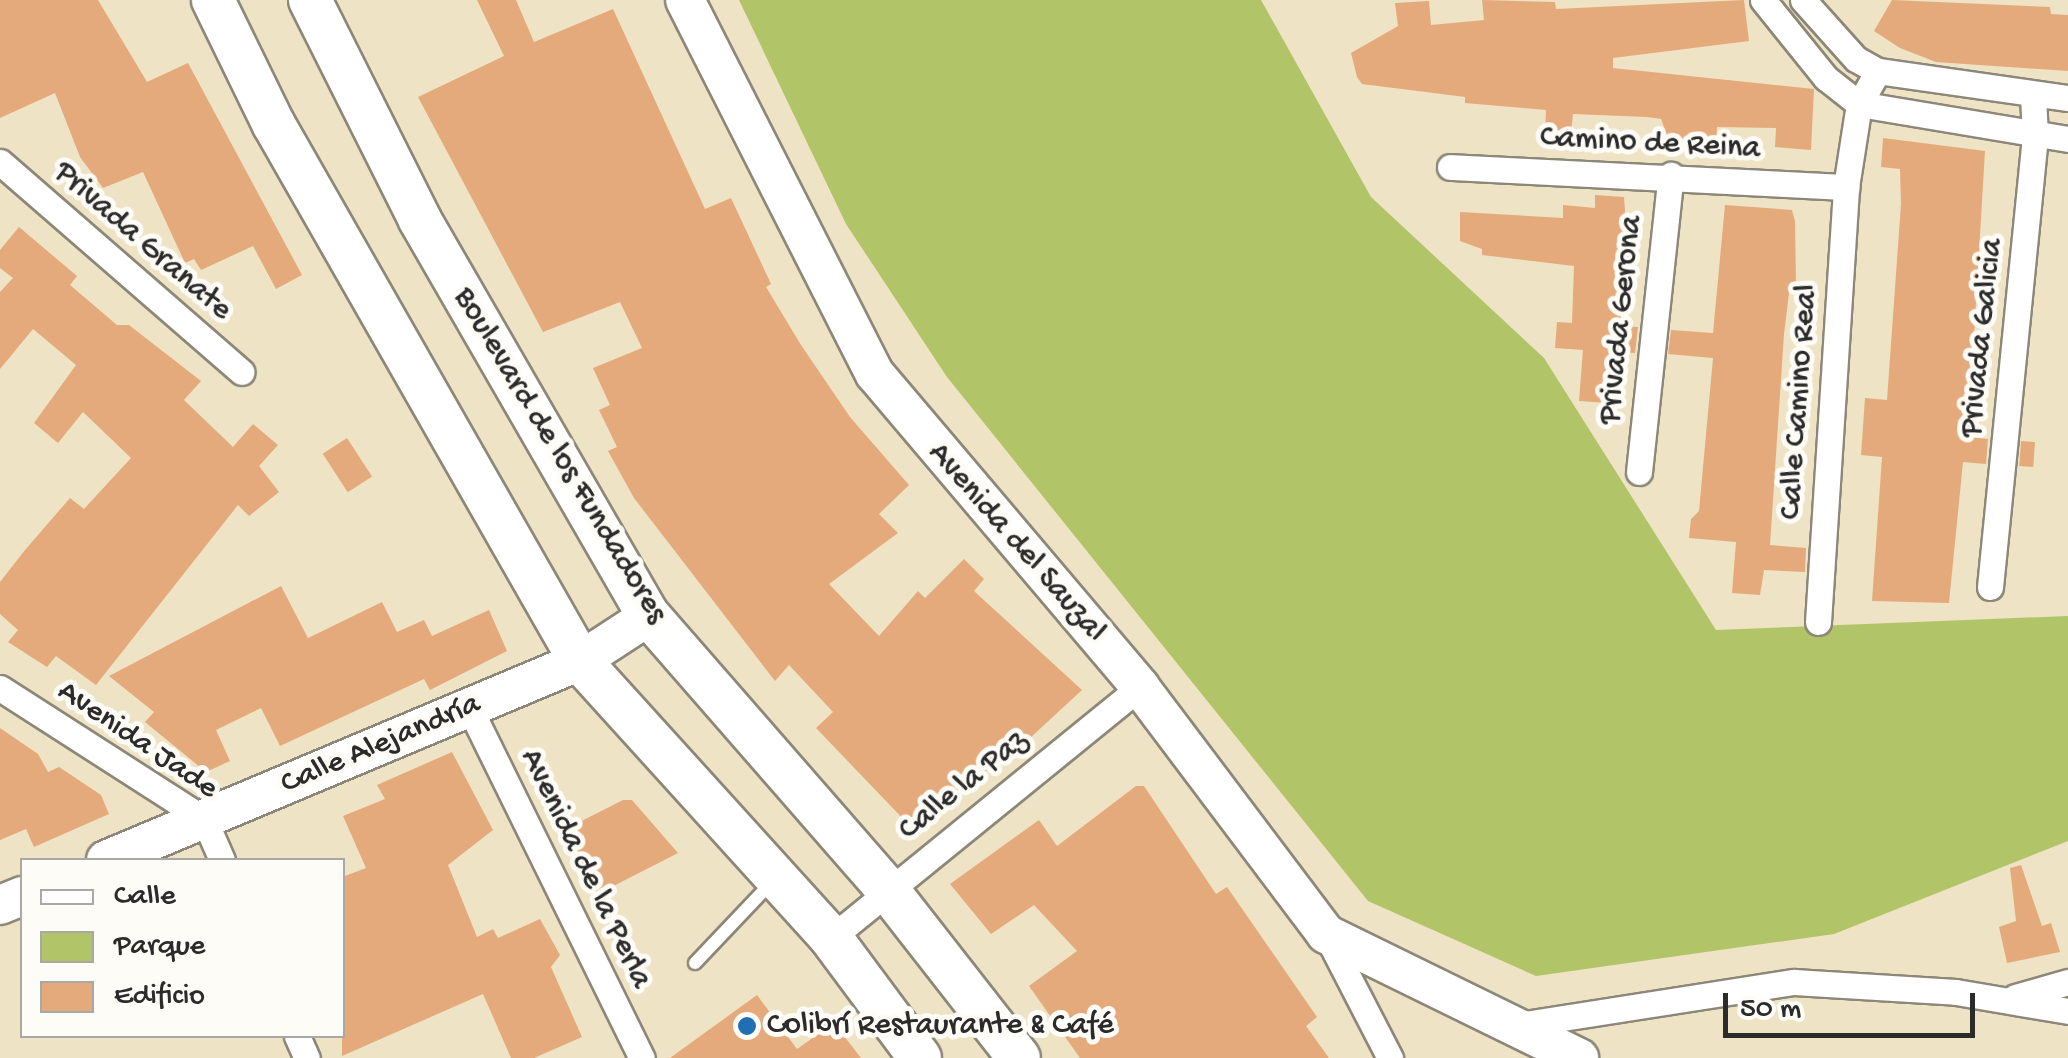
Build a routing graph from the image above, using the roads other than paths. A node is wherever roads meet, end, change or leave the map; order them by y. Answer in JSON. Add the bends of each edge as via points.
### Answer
{"nodes":[{"id":1,"x":213,"y":0,"type":"edge"},
{"id":2,"x":310,"y":0,"type":"edge"},
{"id":3,"x":686,"y":0,"type":"edge"},
{"id":4,"x":1763,"y":0,"type":"edge"},
{"id":5,"x":1803,"y":0,"type":"edge"},
{"id":6,"x":1878,"y":71,"type":"junction"},
{"id":7,"x":2033,"y":95,"type":"junction"},
{"id":8,"x":2068,"y":98,"type":"edge"},
{"id":9,"x":1859,"y":104,"type":"junction"},
{"id":10,"x":2035,"y":138,"type":"junction"},
{"id":11,"x":2068,"y":139,"type":"edge"},
{"id":12,"x":0,"y":162,"type":"edge"},
{"id":13,"x":1450,"y":167,"type":"dead end"},
{"id":14,"x":1670,"y":176,"type":"junction"},
{"id":15,"x":1846,"y":187,"type":"junction"},
{"id":16,"x":242,"y":372,"type":"dead end"},
{"id":17,"x":1639,"y":472,"type":"dead end"},
{"id":18,"x":1990,"y":588,"type":"dead end"},
{"id":19,"x":649,"y":616,"type":"junction"},
{"id":20,"x":1818,"y":622,"type":"dead end"},
{"id":21,"x":580,"y":661,"type":"junction"},
{"id":22,"x":1140,"y":687,"type":"junction"},
{"id":23,"x":0,"y":688,"type":"edge"},
{"id":24,"x":470,"y":709,"type":"junction"},
{"id":25,"x":204,"y":819,"type":"junction"},
{"id":26,"x":111,"y":858,"type":"edge"},
{"id":27,"x":221,"y":858,"type":"edge"},
{"id":28,"x":776,"y":878,"type":"junction"},
{"id":29,"x":888,"y":890,"type":"junction"},
{"id":30,"x":1326,"y":934,"type":"junction"},
{"id":31,"x":831,"y":938,"type":"junction"},
{"id":32,"x":695,"y":962,"type":"dead end"},
{"id":33,"x":2068,"y":982,"type":"edge"},
{"id":34,"x":2006,"y":1000,"type":"junction"},
{"id":35,"x":2068,"y":1011,"type":"edge"},
{"id":36,"x":1518,"y":1025,"type":"junction"},
{"id":37,"x":642,"y":1058,"type":"edge"},
{"id":38,"x":920,"y":1058,"type":"edge"},
{"id":39,"x":1019,"y":1058,"type":"edge"},
{"id":40,"x":1390,"y":1058,"type":"edge"},
{"id":41,"x":1579,"y":1058,"type":"edge"}],
"edges":[{"from":1,"to":21,"type":"main road","via":[[273,122]]},
{"from":2,"to":19,"type":"main road","name":"Boulevard de los Fundadores","via":[[420,220]]},
{"from":3,"to":22,"type":"street","name":"Avenida del Sauzal","via":[[875,374]]},
{"from":4,"to":9,"type":"street","via":[[1826,78]]},
{"from":5,"to":6,"type":"street","via":[[1856,59]]},
{"from":6,"to":7,"type":"street"},
{"from":6,"to":9,"type":"street"},
{"from":7,"to":8,"type":"street"},
{"from":7,"to":10,"type":"street","name":"Privada Galicia"},
{"from":9,"to":10,"type":"street"},
{"from":9,"to":15,"type":"street","name":"Calle Camino Real"},
{"from":10,"to":11,"type":"street"},
{"from":10,"to":18,"type":"street","name":"Privada Galicia"},
{"from":12,"to":16,"type":"street","name":"Privada Granate"},
{"from":13,"to":14,"type":"street","name":"Camino de Reina"},
{"from":14,"to":15,"type":"street","name":"Camino de Reina"},
{"from":14,"to":17,"type":"street","name":"Privada Gerona"},
{"from":15,"to":20,"type":"street","name":"Calle Camino Real"},
{"from":19,"to":21,"type":"street","name":"Calle Alejandría"},
{"from":19,"to":29,"type":"main road","name":"Boulevard de los Fundadores"},
{"from":21,"to":24,"type":"street","name":"Calle Alejandría"},
{"from":21,"to":28,"type":"main road"},
{"from":22,"to":29,"type":"street","name":"Calle la Paz"},
{"from":22,"to":30,"type":"street","name":"Avenida del Sauzal"},
{"from":23,"to":25,"type":"street","name":"Avenida Jade"},
{"from":24,"to":25,"type":"street","name":"Calle Alejandría"},
{"from":24,"to":37,"type":"street","name":"Avenida de la Perla"},
{"from":25,"to":26,"type":"street","name":"Calle Alejandría"},
{"from":25,"to":27,"type":"street","name":"Avenida Jade"},
{"from":28,"to":31,"type":"main road"},
{"from":28,"to":32,"type":"lane"},
{"from":29,"to":31,"type":"street","name":"Calle la Paz"},
{"from":29,"to":39,"type":"main road","name":"Boulevard de los Fundadores"},
{"from":30,"to":36,"type":"street"},
{"from":30,"to":40,"type":"street","name":"Avenida del Sauzal"},
{"from":31,"to":38,"type":"main road"},
{"from":33,"to":34,"type":"street"},
{"from":34,"to":35,"type":"street"},
{"from":34,"to":36,"type":"street","via":[[1874,983],[1794,982]]},
{"from":36,"to":41,"type":"street"}]}
